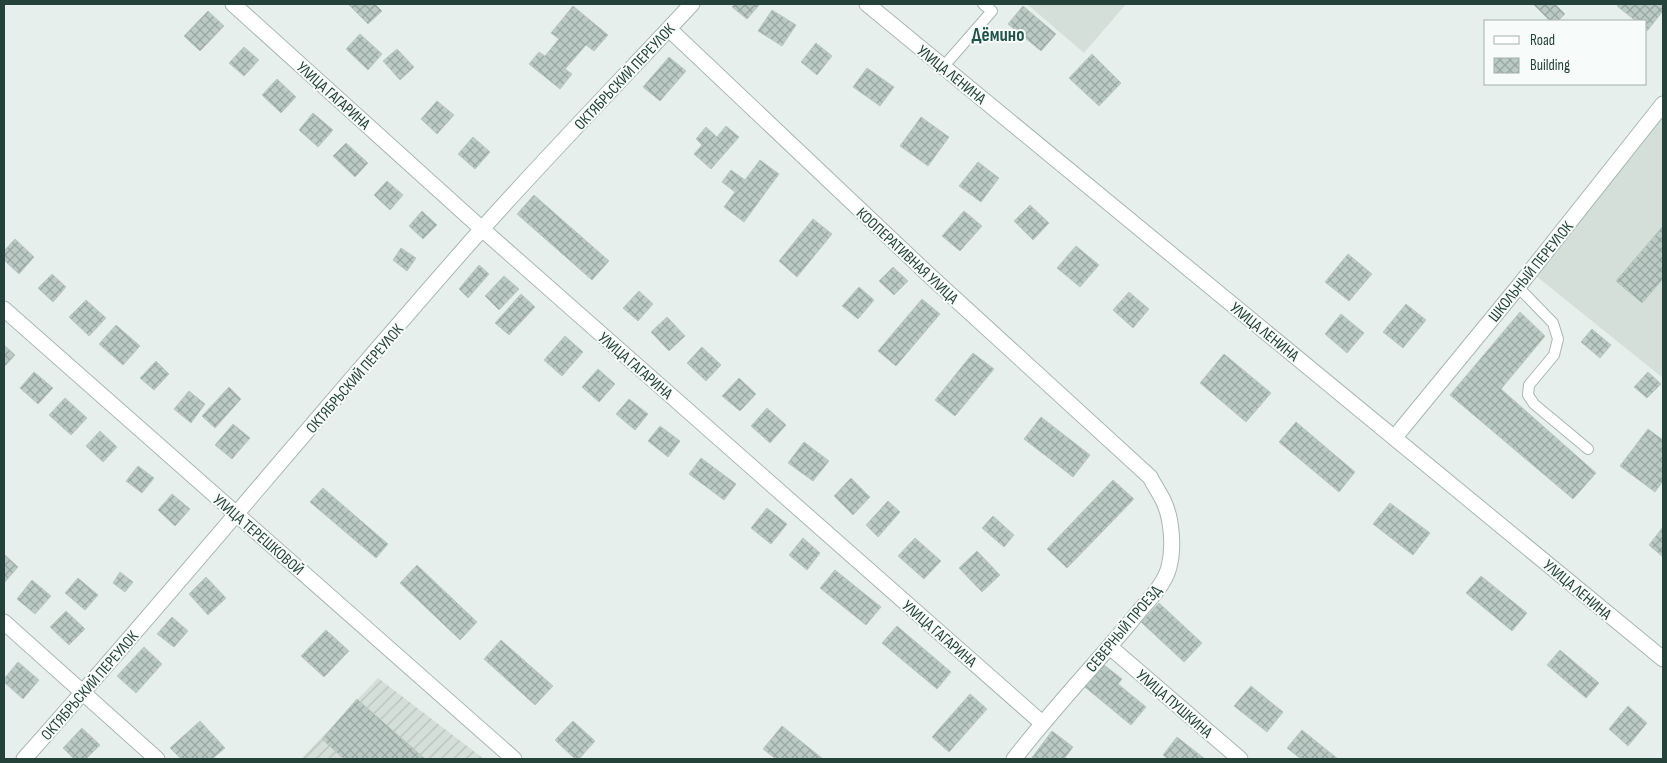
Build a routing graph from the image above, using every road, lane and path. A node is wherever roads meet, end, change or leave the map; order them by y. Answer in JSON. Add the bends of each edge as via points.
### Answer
{"nodes":[{"id":1,"x":233,"y":4,"type":"edge"},
{"id":2,"x":692,"y":4,"type":"edge"},
{"id":3,"x":867,"y":4,"type":"edge"},
{"id":4,"x":983,"y":4,"type":"edge"},
{"id":5,"x":669,"y":29,"type":"junction"},
{"id":6,"x":943,"y":67,"type":"junction"},
{"id":7,"x":1663,"y":104,"type":"edge"},
{"id":8,"x":482,"y":229,"type":"junction"},
{"id":9,"x":1518,"y":287,"type":"junction"},
{"id":10,"x":4,"y":309,"type":"edge"},
{"id":11,"x":1395,"y":437,"type":"junction"},
{"id":12,"x":1588,"y":449,"type":"dead end"},
{"id":13,"x":1150,"y":477,"type":"joint"},
{"id":14,"x":236,"y":513,"type":"junction"},
{"id":15,"x":4,"y":622,"type":"edge"},
{"id":16,"x":1110,"y":646,"type":"junction"},
{"id":17,"x":1663,"y":659,"type":"edge"},
{"id":18,"x":83,"y":693,"type":"junction"},
{"id":19,"x":1042,"y":723,"type":"junction"},
{"id":20,"x":24,"y":759,"type":"edge"},
{"id":21,"x":157,"y":759,"type":"edge"},
{"id":22,"x":514,"y":759,"type":"edge"},
{"id":23,"x":1014,"y":759,"type":"edge"},
{"id":24,"x":1240,"y":759,"type":"edge"}],
"edges":[{"from":1,"to":8,"type":"street","name":"УЛИЦА ГАГАРИНА"},
{"from":2,"to":5,"type":"street","name":"ОКТЯБРЬСКИЙ ПЕРЕУЛОК"},
{"from":3,"to":6,"type":"street","name":"УЛИЦА ЛЕНИНА"},
{"from":4,"to":6,"type":"lane","via":[[992,11]]},
{"from":5,"to":8,"type":"street","name":"ОКТЯБРЬСКИЙ ПЕРЕУЛОК"},
{"from":5,"to":13,"type":"street","name":"КООПЕРАТИВНАЯ УЛИЦА","via":[[929,275]]},
{"from":6,"to":11,"type":"street","name":"УЛИЦА ЛЕНИНА"},
{"from":7,"to":9,"type":"street","name":"ШКОЛЬНЫЙ ПЕРЕУЛОК"},
{"from":8,"to":14,"type":"street","name":"ОКТЯБРЬСКИЙ ПЕРЕУЛОК"},
{"from":8,"to":19,"type":"street","name":"УЛИЦА ГАГАРИНА"},
{"from":9,"to":11,"type":"street","name":"ШКОЛЬНЫЙ ПЕРЕУЛОК"},
{"from":9,"to":12,"type":"lane","via":[[1553,323],[1558,339],[1554,355],[1529,385],[1528,396]]},
{"from":10,"to":14,"type":"street","name":"УЛИЦА ТЕРЕШКОВОЙ"},
{"from":11,"to":17,"type":"street","name":"УЛИЦА ЛЕНИНА"},
{"from":13,"to":16,"type":"street","name":"СЕВЕРНЫЙ ПРОЕЗД","via":[[1164,502],[1171,528],[1169,568],[1161,584]]},
{"from":14,"to":18,"type":"street","name":"ОКТЯБРЬСКИЙ ПЕРЕУЛОК"},
{"from":14,"to":22,"type":"street","name":"УЛИЦА ТЕРЕШКОВОЙ"},
{"from":15,"to":18,"type":"street"},
{"from":16,"to":19,"type":"street","name":"СЕВЕРНЫЙ ПРОЕЗД"},
{"from":16,"to":24,"type":"street","name":"УЛИЦА ПУШКИНА"},
{"from":18,"to":20,"type":"street","name":"ОКТЯБРЬСКИЙ ПЕРЕУЛОК"},
{"from":18,"to":21,"type":"street"},
{"from":19,"to":23,"type":"street","name":"СЕВЕРНЫЙ ПРОЕЗД"}]}
